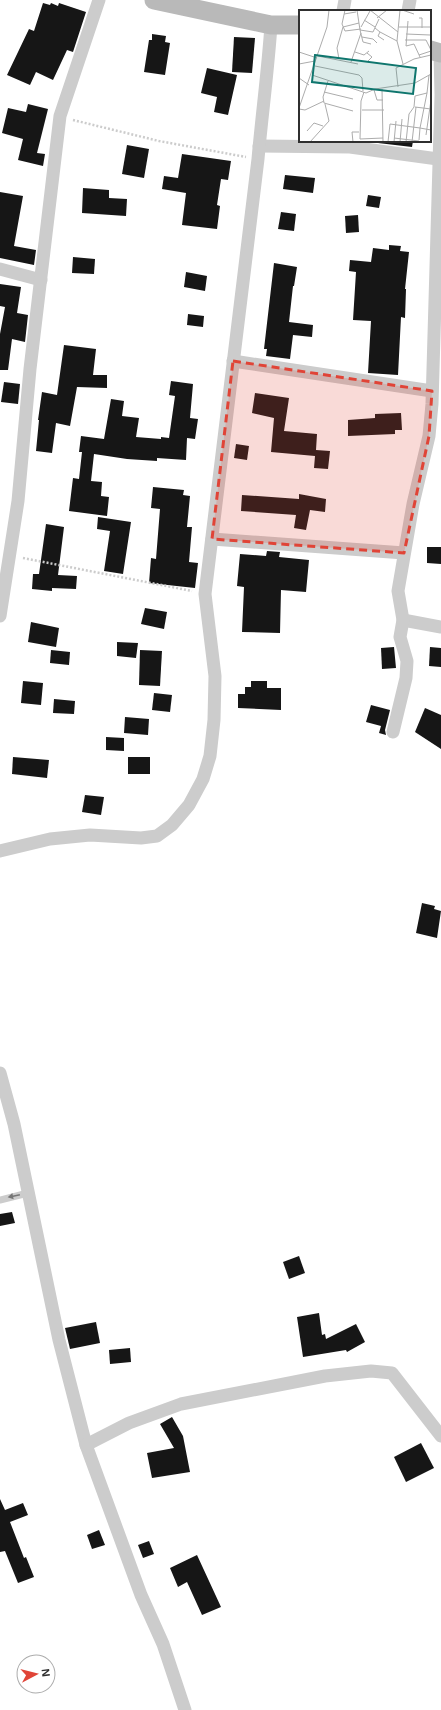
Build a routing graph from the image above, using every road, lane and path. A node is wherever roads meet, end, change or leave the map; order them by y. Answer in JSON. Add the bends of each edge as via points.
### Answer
{"nodes":[{"id":1,"x":99,"y":0,"type":"edge"},
{"id":2,"x":154,"y":0,"type":"edge"},
{"id":3,"x":345,"y":0,"type":"edge"},
{"id":4,"x":410,"y":0,"type":"edge"},
{"id":5,"x":344,"y":10,"type":"edge"},
{"id":6,"x":408,"y":10,"type":"edge"},
{"id":7,"x":272,"y":25,"type":"junction"},
{"id":8,"x":299,"y":25,"type":"edge"},
{"id":9,"x":437,"y":52,"type":"edge"},
{"id":10,"x":60,"y":116,"type":"junction"},
{"id":11,"x":258,"y":153,"type":"junction"},
{"id":12,"x":438,"y":159,"type":"junction"},
{"id":13,"x":0,"y":268,"type":"edge"},
{"id":14,"x":41,"y":280,"type":"junction"},
{"id":15,"x":233,"y":361,"type":"junction"},
{"id":16,"x":435,"y":399,"type":"edge"},
{"id":17,"x":212,"y":540,"type":"junction"},
{"id":18,"x":404,"y":553,"type":"junction"},
{"id":19,"x":8,"y":556,"type":"junction"},
{"id":20,"x":205,"y":594,"type":"junction"},
{"id":21,"x":0,"y":616,"type":"edge"},
{"id":22,"x":403,"y":620,"type":"junction"},
{"id":23,"x":441,"y":627,"type":"edge"},
{"id":24,"x":393,"y":732,"type":"dead end"},
{"id":25,"x":0,"y":851,"type":"edge"},
{"id":26,"x":0,"y":1073,"type":"edge"},
{"id":27,"x":28,"y":1193,"type":"junction"},
{"id":28,"x":0,"y":1200,"type":"edge"},
{"id":29,"x":441,"y":1436,"type":"edge"},
{"id":30,"x":86,"y":1445,"type":"junction"},
{"id":31,"x":185,"y":1710,"type":"edge"}],
"edges":[{"from":1,"to":10,"type":"street"},
{"from":2,"to":7,"type":"main road"},
{"from":3,"to":5,"type":"street"},
{"from":4,"to":6,"type":"street"},
{"from":7,"to":8,"type":"main road"},
{"from":7,"to":11,"type":"street"},
{"from":9,"to":12,"type":"street","via":[[441,95]]},
{"from":10,"to":11,"type":"path","via":[[159,141]]},
{"from":10,"to":14,"type":"street"},
{"from":11,"to":12,"type":"street","via":[[350,147]]},
{"from":11,"to":15,"type":"street"},
{"from":12,"to":16,"type":"street"},
{"from":13,"to":14,"type":"street"},
{"from":14,"to":19,"type":"street","via":[[18,501]]},
{"from":15,"to":16,"type":"street"},
{"from":15,"to":17,"type":"street"},
{"from":16,"to":18,"type":"street"},
{"from":17,"to":18,"type":"street"},
{"from":17,"to":20,"type":"street"},
{"from":18,"to":22,"type":"street","via":[[398,591]]},
{"from":19,"to":20,"type":"path"},
{"from":19,"to":21,"type":"street"},
{"from":20,"to":25,"type":"street","via":[[215,676],[214,720],[210,756],[203,779],[189,805],[172,825],[157,836],[141,838],[83,835],[50,838]]},
{"from":22,"to":23,"type":"street"},
{"from":22,"to":24,"type":"street","via":[[400,638],[407,661],[406,678]]},
{"from":26,"to":27,"type":"street","via":[[14,1124]]},
{"from":27,"to":28,"type":"lane","one_way":true},
{"from":27,"to":30,"type":"street","via":[[58,1340]]},
{"from":29,"to":30,"type":"street","via":[[392,1373],[371,1371],[325,1376],[181,1404],[129,1423]]},
{"from":30,"to":31,"type":"street","via":[[141,1595],[163,1644]]}]}
